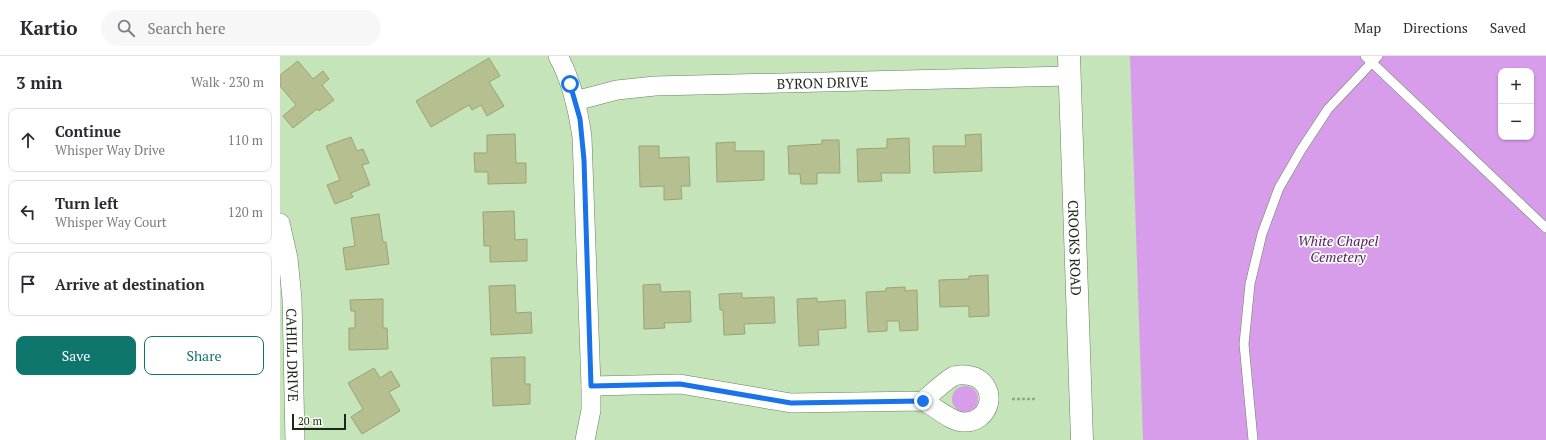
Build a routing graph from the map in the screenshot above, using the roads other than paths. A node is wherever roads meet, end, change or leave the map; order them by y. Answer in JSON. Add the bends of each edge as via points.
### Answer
{"nodes":[{"id":1,"x":558,"y":56,"type":"edge"},
{"id":2,"x":1365,"y":56,"type":"edge"},
{"id":3,"x":1378,"y":56,"type":"edge"},
{"id":4,"x":1372,"y":63,"type":"junction"},
{"id":5,"x":1070,"y":66,"type":"edge"},
{"id":6,"x":575,"y":101,"type":"junction"},
{"id":7,"x":280,"y":223,"type":"edge"},
{"id":8,"x":1546,"y":228,"type":"edge"},
{"id":9,"x":591,"y":386,"type":"junction"},
{"id":10,"x":923,"y":401,"type":"dead end"},
{"id":11,"x":295,"y":440,"type":"edge"},
{"id":12,"x":585,"y":440,"type":"edge"},
{"id":13,"x":1082,"y":440,"type":"edge"},
{"id":14,"x":1253,"y":440,"type":"edge"}],
"edges":[{"from":1,"to":6,"type":"street"},
{"from":2,"to":4,"type":"lane"},
{"from":3,"to":4,"type":"lane"},
{"from":4,"to":8,"type":"lane"},
{"from":4,"to":14,"type":"lane","via":[[1328,109],[1301,150],[1279,188],[1262,234],[1250,284],[1244,344]]},
{"from":5,"to":6,"type":"street","name":"BYRON DRIVE","via":[[655,86],[617,90]]},
{"from":5,"to":13,"type":"main road","name":"CROOKS ROAD"},
{"from":6,"to":9,"type":"street","via":[[581,125],[584,160]]},
{"from":7,"to":11,"type":"street","name":"CAHILL DRIVE","via":[[288,258],[292,299]]},
{"from":9,"to":10,"type":"street","via":[[680,384],[791,403]]},
{"from":9,"to":12,"type":"street","via":[[591,410]]}]}
